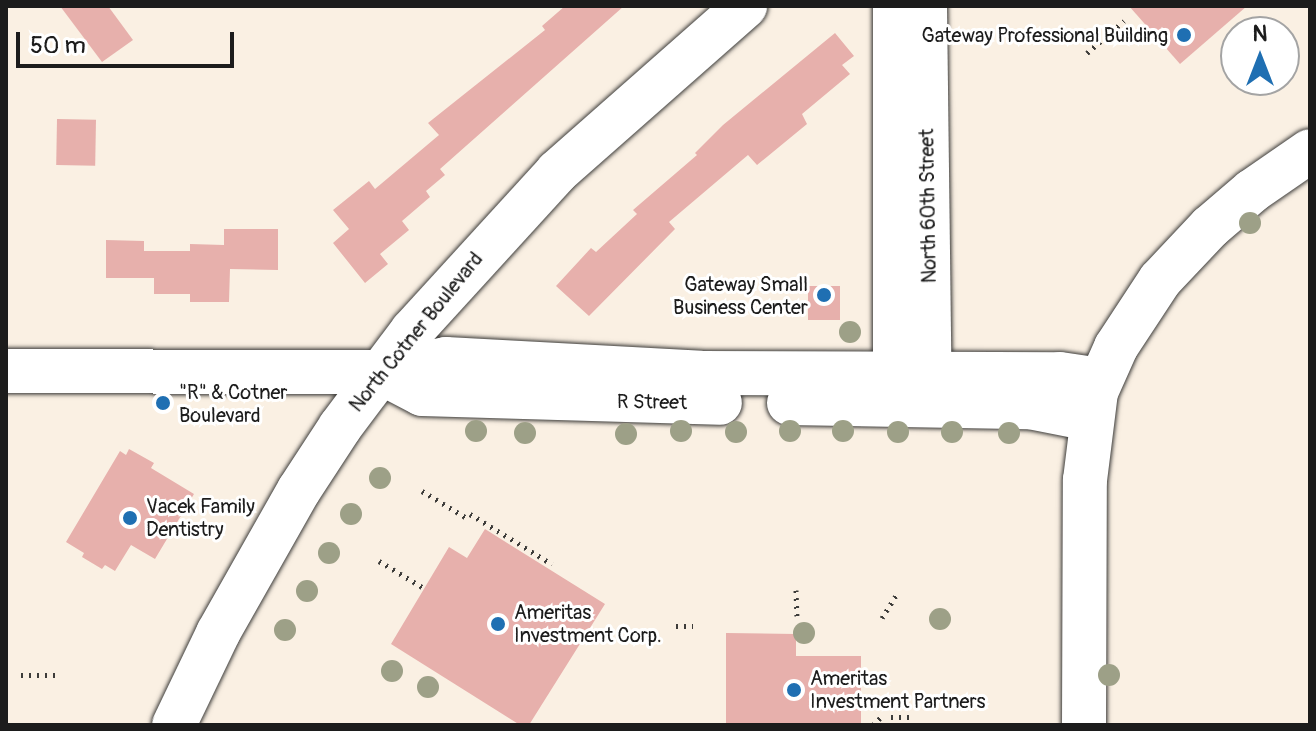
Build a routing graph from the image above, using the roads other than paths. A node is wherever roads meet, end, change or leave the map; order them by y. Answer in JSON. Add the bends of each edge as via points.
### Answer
{"nodes":[{"id":1,"x":745,"y":6,"type":"edge"},
{"id":2,"x":895,"y":6,"type":"edge"},
{"id":3,"x":925,"y":6,"type":"edge"},
{"id":4,"x":1310,"y":151,"type":"edge"},
{"id":5,"x":6,"y":371,"type":"edge"},
{"id":6,"x":380,"y":372,"type":"junction"},
{"id":7,"x":912,"y":389,"type":"junction"},
{"id":8,"x":1096,"y":399,"type":"junction"},
{"id":9,"x":174,"y":725,"type":"edge"},
{"id":10,"x":1084,"y":725,"type":"edge"}],
"edges":[{"from":1,"to":6,"type":"main road","name":"North Cotner Boulevard","via":[[557,172],[474,259]]},
{"from":2,"to":7,"type":"main road","name":"North 60th Street"},
{"from":3,"to":7,"type":"main road","name":"North 60th Street"},
{"from":4,"to":8,"type":"main road","via":[[1210,227],[1160,280],[1116,347]]},
{"from":5,"to":6,"type":"main road","name":"R Street"},
{"from":6,"to":7,"type":"main road","name":"R Street","via":[[422,394],[627,402]]},
{"from":6,"to":9,"type":"main road","name":"North Cotner Boulevard","via":[[276,528]]},
{"from":7,"to":8,"type":"main road","name":"R Street","via":[[1029,407]]},
{"from":8,"to":10,"type":"main road","via":[[1085,480]]}]}
